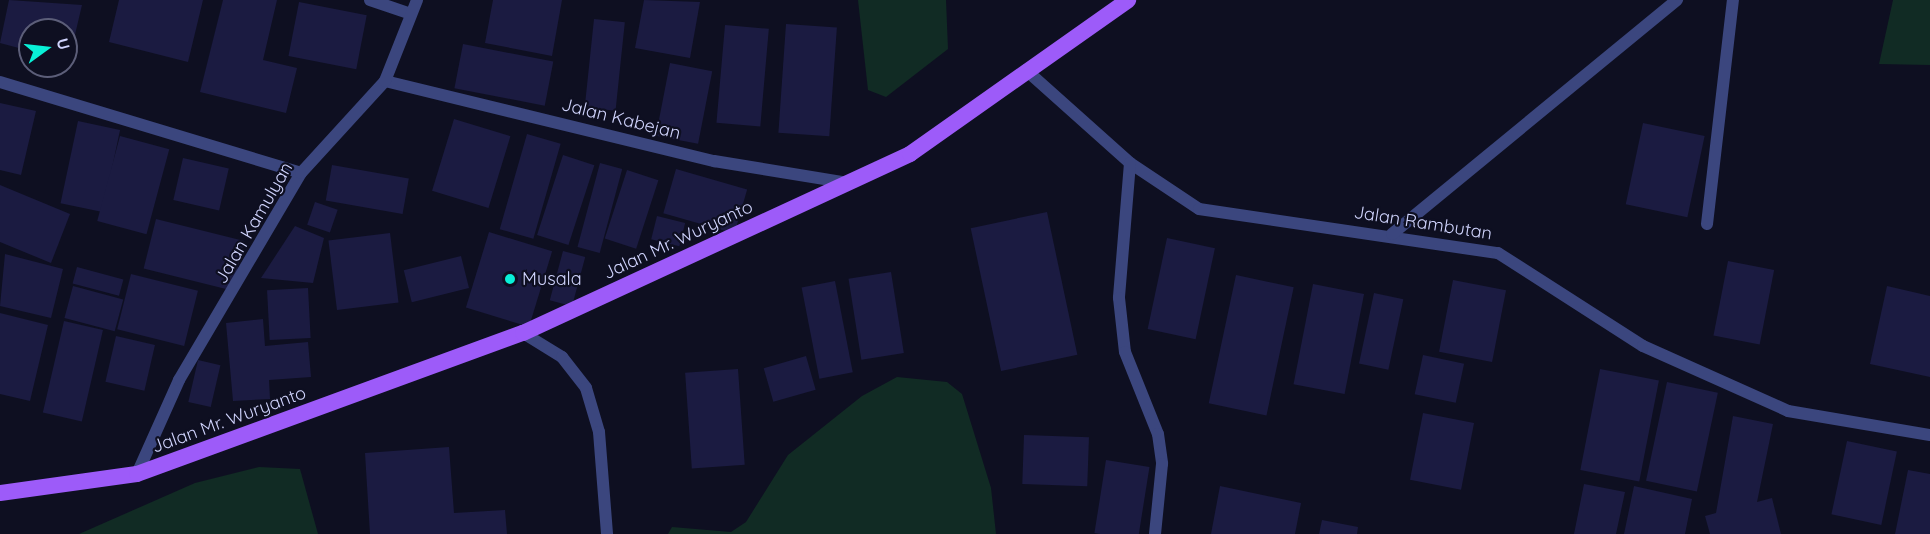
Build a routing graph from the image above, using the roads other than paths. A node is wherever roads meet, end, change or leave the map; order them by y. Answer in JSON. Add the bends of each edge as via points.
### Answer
{"nodes":[{"id":1,"x":370,"y":0,"type":"edge"},
{"id":2,"x":417,"y":0,"type":"edge"},
{"id":3,"x":1128,"y":0,"type":"edge"},
{"id":4,"x":1677,"y":0,"type":"edge"},
{"id":5,"x":1733,"y":0,"type":"edge"},
{"id":6,"x":411,"y":14,"type":"junction"},
{"id":7,"x":1026,"y":70,"type":"junction"},
{"id":8,"x":385,"y":81,"type":"junction"},
{"id":9,"x":0,"y":82,"type":"edge"},
{"id":10,"x":1130,"y":163,"type":"junction"},
{"id":11,"x":301,"y":173,"type":"junction"},
{"id":12,"x":850,"y":183,"type":"junction"},
{"id":13,"x":1707,"y":224,"type":"dead end"},
{"id":14,"x":1392,"y":234,"type":"junction"},
{"id":15,"x":523,"y":333,"type":"junction"},
{"id":16,"x":1930,"y":435,"type":"edge"},
{"id":17,"x":137,"y":474,"type":"junction"},
{"id":18,"x":0,"y":493,"type":"edge"},
{"id":19,"x":608,"y":534,"type":"edge"},
{"id":20,"x":1155,"y":534,"type":"edge"}],
"edges":[{"from":1,"to":6,"type":"street"},
{"from":2,"to":6,"type":"street","name":"Jalan Kamulyan"},
{"from":3,"to":7,"type":"main road","name":"Jalan Mr. Wuryanto"},
{"from":4,"to":14,"type":"street"},
{"from":5,"to":13,"type":"street"},
{"from":6,"to":8,"type":"street","name":"Jalan Kamulyan"},
{"from":7,"to":10,"type":"street","name":"Jalan Rambutan"},
{"from":7,"to":12,"type":"main road","name":"Jalan Mr. Wuryanto","via":[[910,154]]},
{"from":8,"to":11,"type":"street","name":"Jalan Kamulyan"},
{"from":8,"to":12,"type":"street","name":"Jalan Kabejan","via":[[714,161]]},
{"from":9,"to":11,"type":"street"},
{"from":10,"to":14,"type":"street","name":"Jalan Rambutan","via":[[1199,209]]},
{"from":10,"to":20,"type":"street","via":[[1119,298],[1125,352],[1158,434],[1162,464]]},
{"from":11,"to":17,"type":"street","name":"Jalan Kamulyan","via":[[179,380]]},
{"from":12,"to":15,"type":"main road","name":"Jalan Mr. Wuryanto"},
{"from":14,"to":16,"type":"street","name":"Jalan Rambutan","via":[[1498,253],[1643,346],[1788,411]]},
{"from":15,"to":17,"type":"main road","name":"Jalan Mr. Wuryanto"},
{"from":15,"to":19,"type":"street","via":[[562,357],[586,388],[599,432]]},
{"from":17,"to":18,"type":"main road","name":"Jalan Mr. Wuryanto"}]}
